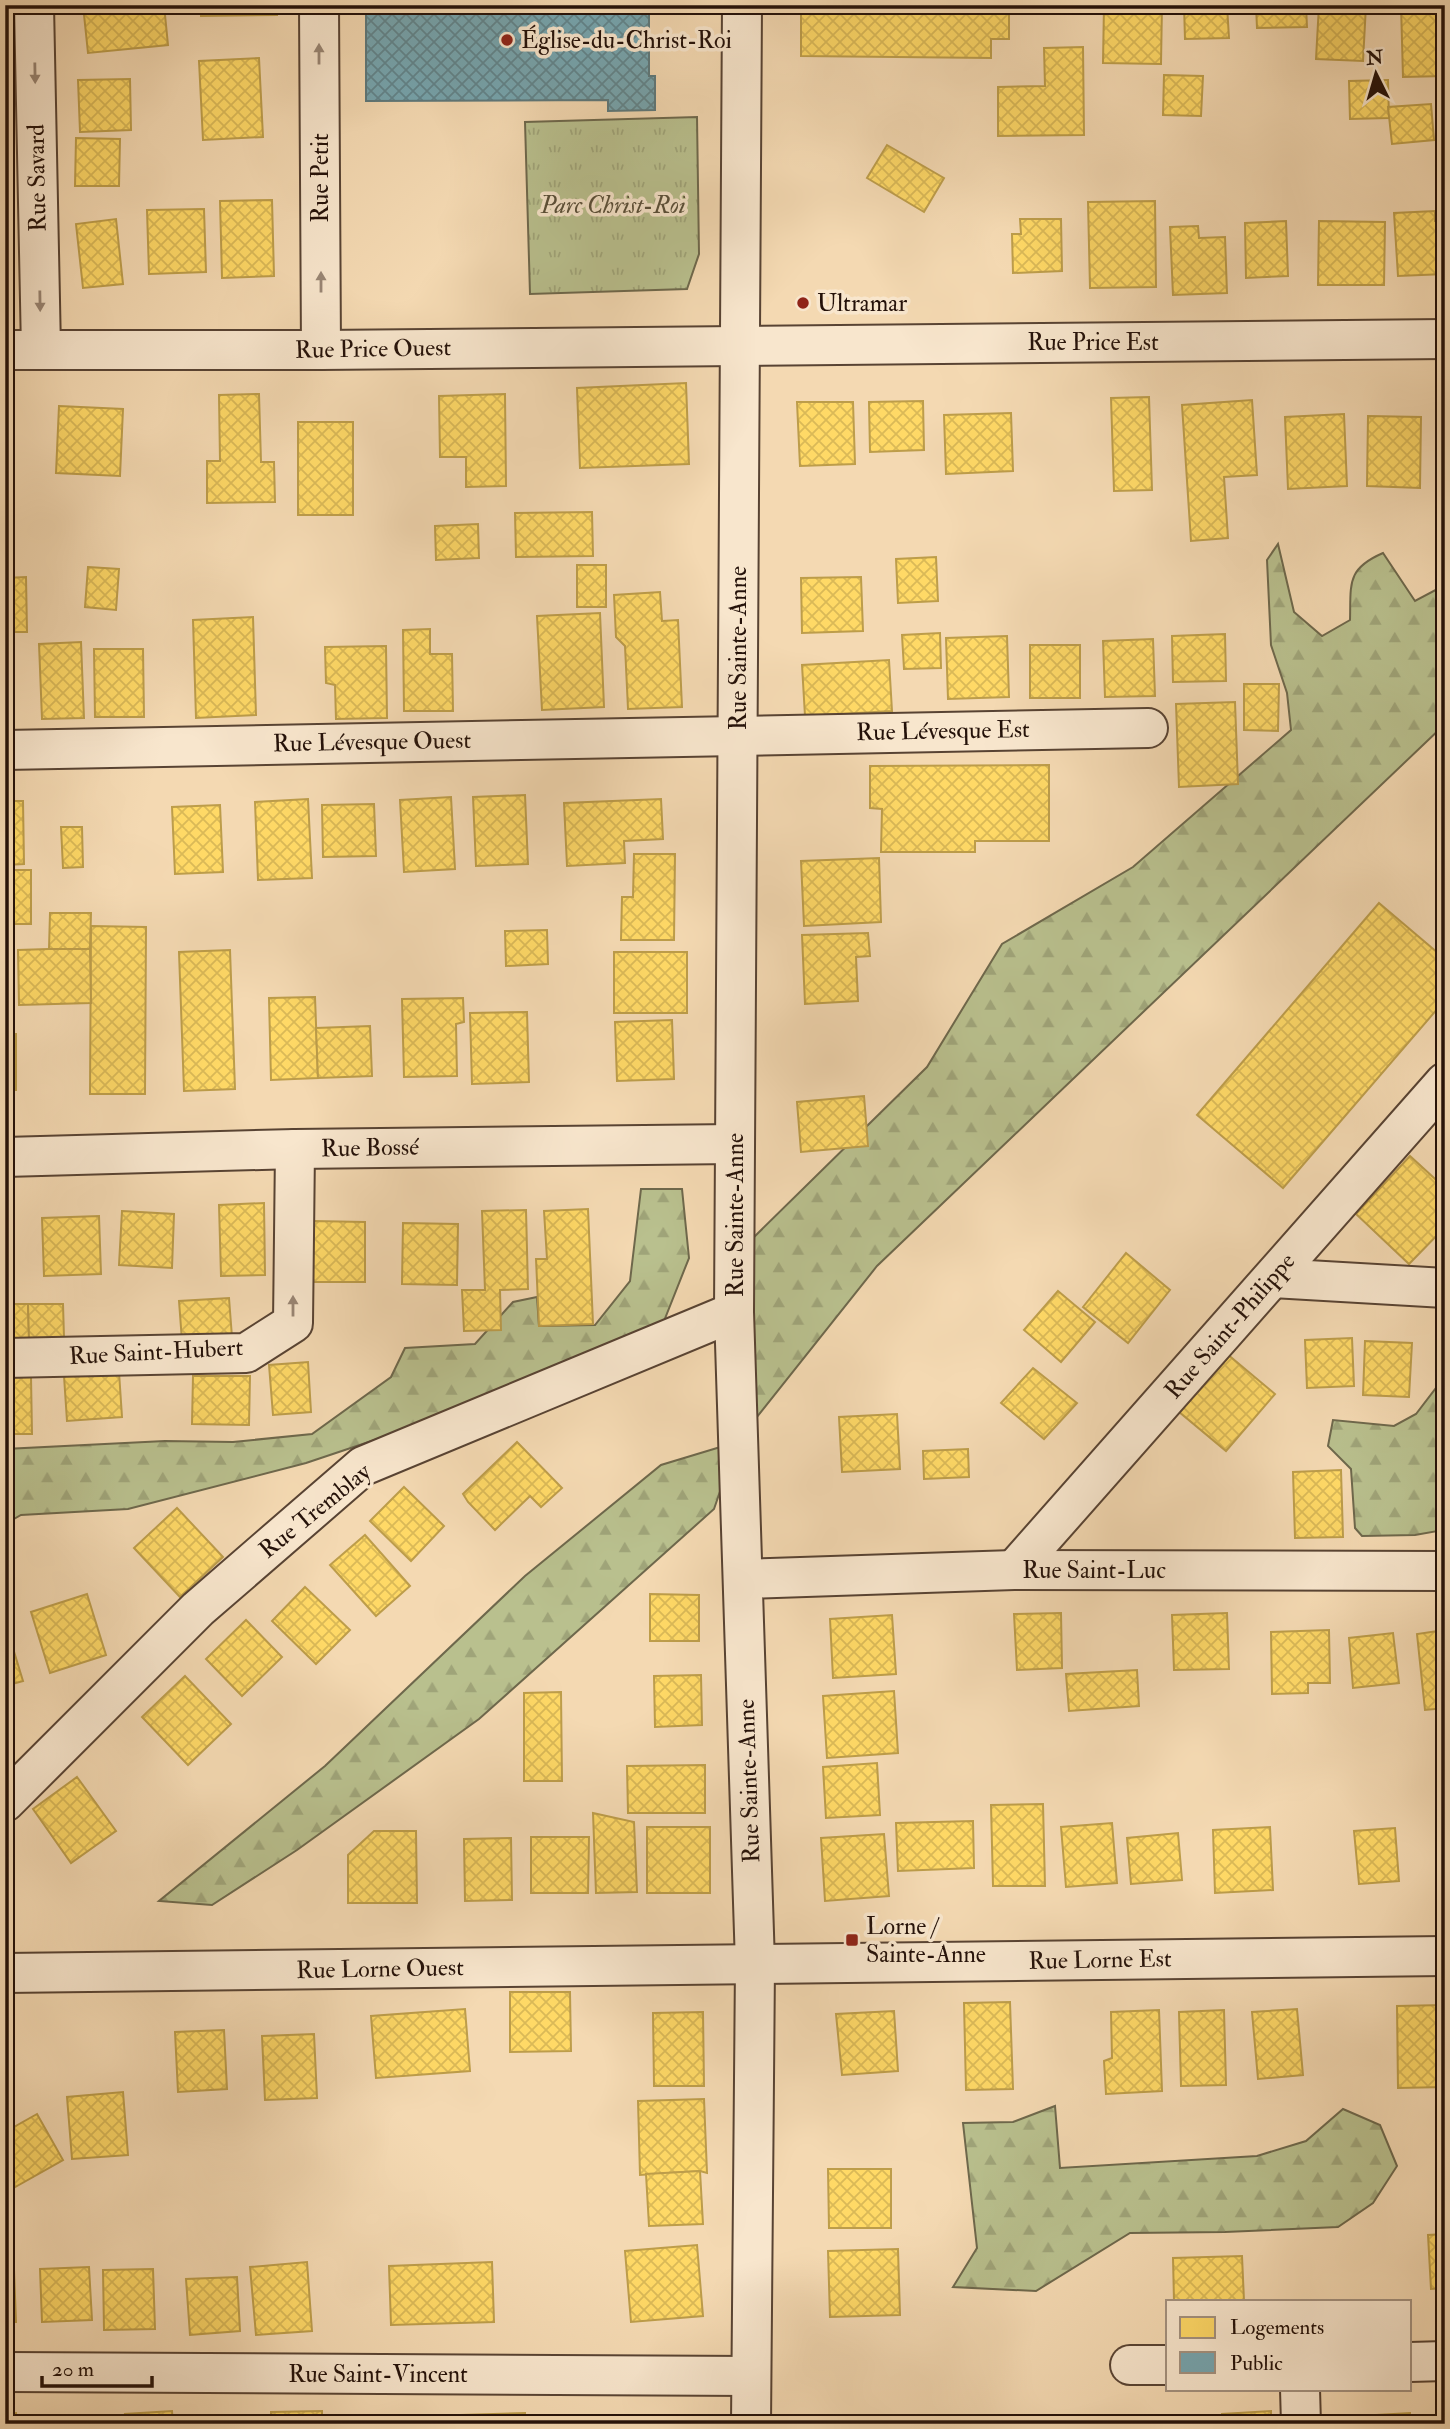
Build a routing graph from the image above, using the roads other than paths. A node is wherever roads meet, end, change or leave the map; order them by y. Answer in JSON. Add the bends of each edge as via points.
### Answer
{"nodes":[{"id":1,"x":34,"y":5,"type":"edge"},
{"id":2,"x":319,"y":5,"type":"edge"},
{"id":3,"x":743,"y":5,"type":"edge"},
{"id":4,"x":1445,"y":339,"type":"edge"},
{"id":5,"x":740,"y":344,"type":"junction"},
{"id":6,"x":23,"y":350,"type":"edge"},
{"id":7,"x":321,"y":350,"type":"junction"},
{"id":8,"x":1148,"y":728,"type":"dead end"},
{"id":9,"x":738,"y":734,"type":"junction"},
{"id":10,"x":5,"y":750,"type":"edge"},
{"id":11,"x":1445,"y":1082,"type":"edge"},
{"id":12,"x":735,"y":1143,"type":"junction"},
{"id":13,"x":295,"y":1149,"type":"junction"},
{"id":14,"x":5,"y":1157,"type":"edge"},
{"id":15,"x":1273,"y":1278,"type":"junction"},
{"id":16,"x":1445,"y":1288,"type":"edge"},
{"id":17,"x":734,"y":1312,"type":"junction"},
{"id":18,"x":5,"y":1357,"type":"edge"},
{"id":19,"x":1014,"y":1570,"type":"junction"},
{"id":20,"x":1445,"y":1571,"type":"edge"},
{"id":21,"x":743,"y":1579,"type":"junction"},
{"id":22,"x":5,"y":1802,"type":"edge"},
{"id":23,"x":1445,"y":1956,"type":"edge"},
{"id":24,"x":755,"y":1964,"type":"junction"},
{"id":25,"x":5,"y":1973,"type":"edge"},
{"id":26,"x":1445,"y":2361,"type":"edge"},
{"id":27,"x":1412,"y":2362,"type":"edge"},
{"id":28,"x":1130,"y":2365,"type":"dead end"},
{"id":29,"x":1166,"y":2365,"type":"edge"},
{"id":30,"x":5,"y":2372,"type":"edge"},
{"id":31,"x":751,"y":2376,"type":"junction"},
{"id":32,"x":1300,"y":2390,"type":"edge"},
{"id":33,"x":751,"y":2424,"type":"edge"},
{"id":34,"x":1301,"y":2424,"type":"edge"}],
"edges":[{"from":1,"to":6,"type":"street","name":"Rue Savard","one_way":true},
{"from":7,"to":2,"type":"street","name":"Rue Petit","one_way":true},
{"from":3,"to":5,"type":"street","name":"Rue Sainte-Anne"},
{"from":4,"to":5,"type":"street","name":"Rue Price Est"},
{"from":5,"to":7,"type":"street","name":"Rue Price Ouest"},
{"from":5,"to":9,"type":"street","name":"Rue Sainte-Anne"},
{"from":6,"to":7,"type":"street","name":"Rue Price Ouest"},
{"from":8,"to":9,"type":"street","name":"Rue Lévesque Est"},
{"from":9,"to":10,"type":"street","name":"Rue Lévesque Ouest"},
{"from":9,"to":12,"type":"street","name":"Rue Sainte-Anne"},
{"from":11,"to":15,"type":"street","name":"Rue Saint-Philippe"},
{"from":12,"to":13,"type":"street","name":"Rue Bossé"},
{"from":12,"to":17,"type":"street","name":"Rue Sainte-Anne"},
{"from":13,"to":14,"type":"street","name":"Rue Bossé"},
{"from":18,"to":13,"type":"street","name":"Rue Saint-Hubert","one_way":true,"via":[[246,1353],[293,1323]]},
{"from":15,"to":16,"type":"street"},
{"from":15,"to":19,"type":"street","name":"Rue Saint-Philippe"},
{"from":17,"to":21,"type":"street","name":"Rue Sainte-Anne"},
{"from":17,"to":22,"type":"street","name":"Rue Tremblay","via":[[363,1466],[198,1609]]},
{"from":19,"to":20,"type":"street","name":"Rue Saint-Luc"},
{"from":19,"to":21,"type":"street","name":"Rue Saint-Luc"},
{"from":21,"to":24,"type":"street","name":"Rue Sainte-Anne"},
{"from":23,"to":24,"type":"street","name":"Rue Lorne Est"},
{"from":24,"to":25,"type":"street","name":"Rue Lorne Ouest"},
{"from":24,"to":31,"type":"street","name":"Rue Sainte-Anne"},
{"from":26,"to":27,"type":"street"},
{"from":28,"to":29,"type":"street"},
{"from":30,"to":31,"type":"street","name":"Rue Saint-Vincent"},
{"from":31,"to":33,"type":"street","name":"Rue Sainte-Anne"},
{"from":32,"to":34,"type":"street"}]}
